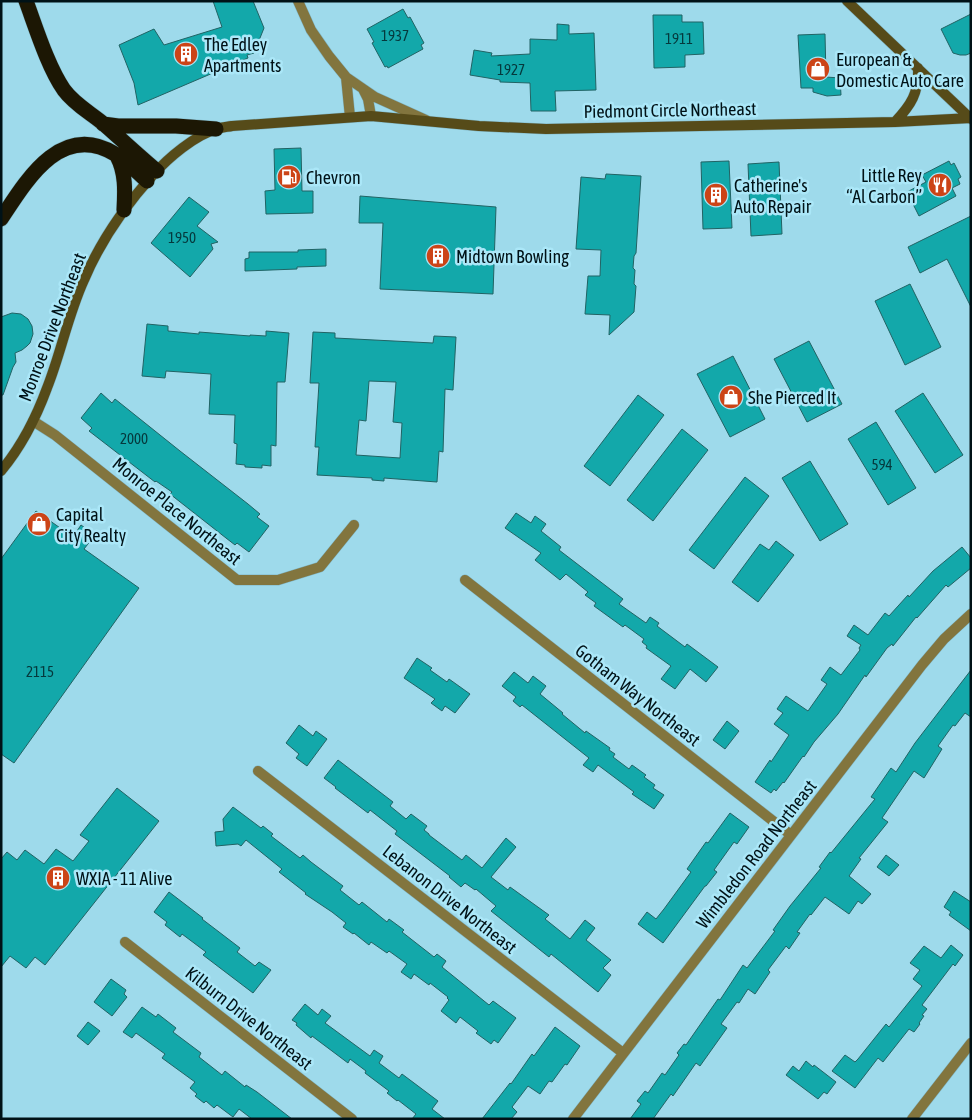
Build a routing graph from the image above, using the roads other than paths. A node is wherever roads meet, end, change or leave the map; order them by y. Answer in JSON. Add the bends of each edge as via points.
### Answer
{"nodes":[{"id":1,"x":26,"y":1,"type":"edge"},
{"id":2,"x":298,"y":1,"type":"edge"},
{"id":3,"x":847,"y":1,"type":"edge"},
{"id":4,"x":918,"y":68,"type":"junction"},
{"id":5,"x":346,"y":77,"type":"junction"},
{"id":6,"x":363,"y":89,"type":"junction"},
{"id":7,"x":372,"y":116,"type":"junction"},
{"id":8,"x":350,"y":117,"type":"junction"},
{"id":9,"x":970,"y":118,"type":"edge"},
{"id":10,"x":430,"y":122,"type":"junction"},
{"id":11,"x":895,"y":122,"type":"junction"},
{"id":12,"x":103,"y":124,"type":"junction"},
{"id":13,"x":216,"y":129,"type":"junction"},
{"id":14,"x":116,"y":154,"type":"junction"},
{"id":15,"x":152,"y":176,"type":"junction"},
{"id":16,"x":124,"y":210,"type":"junction"},
{"id":17,"x":1,"y":219,"type":"edge"},
{"id":18,"x":33,"y":421,"type":"junction"},
{"id":19,"x":1,"y":471,"type":"edge"},
{"id":20,"x":354,"y":525,"type":"dead end"},
{"id":21,"x":465,"y":580,"type":"dead end"},
{"id":22,"x":971,"y":614,"type":"edge"},
{"id":23,"x":258,"y":770,"type":"dead end"},
{"id":24,"x":790,"y":836,"type":"junction"},
{"id":25,"x":126,"y":942,"type":"dead end"},
{"id":26,"x":971,"y":1043,"type":"edge"},
{"id":27,"x":623,"y":1053,"type":"junction"},
{"id":28,"x":352,"y":1119,"type":"edge"},
{"id":29,"x":573,"y":1119,"type":"edge"},
{"id":30,"x":912,"y":1119,"type":"edge"}],
"edges":[{"from":1,"to":12,"type":"highway","via":[[55,75],[78,105]]},
{"from":2,"to":5,"type":"street","via":[[315,35]]},
{"from":3,"to":4,"type":"main road"},
{"from":4,"to":9,"type":"main road"},
{"from":4,"to":11,"type":"main road","via":[[919,82],[914,96],[907,110]]},
{"from":5,"to":6,"type":"street"},
{"from":5,"to":8,"type":"street"},
{"from":6,"to":7,"type":"street"},
{"from":6,"to":10,"type":"street"},
{"from":7,"to":8,"type":"main road","name":"Piedmont Circle Northeast"},
{"from":7,"to":10,"type":"main road","name":"Piedmont Circle Northeast"},
{"from":8,"to":13,"type":"main road","name":"Monroe Drive Northeast"},
{"from":9,"to":11,"type":"main road","name":"Piedmont Circle Northeast"},
{"from":10,"to":11,"type":"main road","name":"Piedmont Circle Northeast","via":[[546,129]]},
{"from":12,"to":13,"type":"highway"},
{"from":12,"to":15,"type":"highway"},
{"from":13,"to":15,"type":"main road","name":"Monroe Drive Northeast","via":[[180,149]]},
{"from":14,"to":15,"type":"highway"},
{"from":14,"to":16,"type":"highway","via":[[123,172]]},
{"from":14,"to":17,"type":"highway","via":[[89,144],[71,146],[56,153],[36,170]]},
{"from":15,"to":16,"type":"main road","name":"Monroe Drive Northeast"},
{"from":16,"to":18,"type":"main road","name":"Monroe Drive Northeast","via":[[99,248],[84,280],[48,388]]},
{"from":18,"to":19,"type":"main road","name":"Monroe Drive Northeast"},
{"from":18,"to":20,"type":"street","name":"Monroe Place Northeast","via":[[237,580],[278,580],[320,567]]},
{"from":21,"to":24,"type":"street","name":"Gotham Way Northeast"},
{"from":22,"to":24,"type":"street","name":"Wimbledon Road Northeast","via":[[922,665]]},
{"from":23,"to":27,"type":"street","name":"Lebanon Drive Northeast"},
{"from":24,"to":27,"type":"street","name":"Wimbledon Road Northeast"},
{"from":25,"to":28,"type":"street","name":"Kilburn Drive Northeast"},
{"from":26,"to":30,"type":"street"},
{"from":27,"to":29,"type":"street","name":"Wimbledon Road Northeast"}]}
